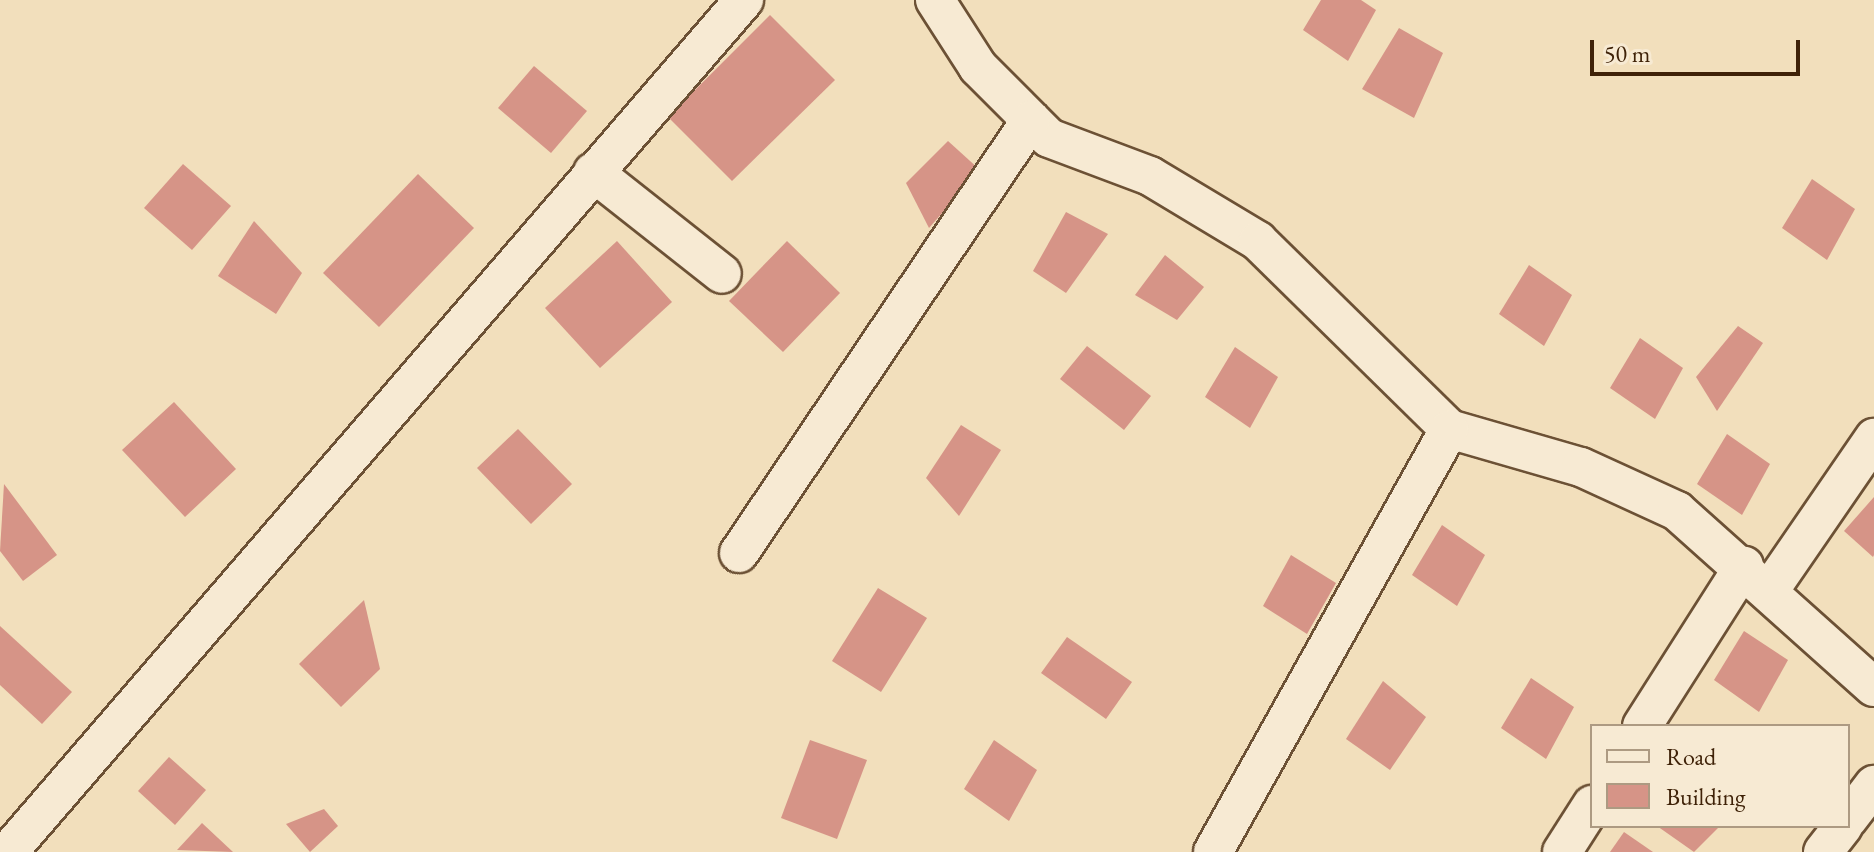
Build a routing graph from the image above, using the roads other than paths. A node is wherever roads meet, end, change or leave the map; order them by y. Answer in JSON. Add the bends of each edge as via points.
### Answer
{"nodes":[{"id":1,"x":744,"y":0,"type":"edge"},
{"id":2,"x":935,"y":0,"type":"edge"},
{"id":3,"x":1031,"y":120,"type":"junction"},
{"id":4,"x":593,"y":172,"type":"junction"},
{"id":5,"x":722,"y":274,"type":"dead end"},
{"id":6,"x":1449,"y":429,"type":"junction"},
{"id":7,"x":1874,"y":438,"type":"edge"},
{"id":8,"x":739,"y":553,"type":"dead end"},
{"id":9,"x":1756,"y":578,"type":"junction"},
{"id":10,"x":1874,"y":687,"type":"edge"},
{"id":11,"x":1644,"y":724,"type":"edge"},
{"id":12,"x":1874,"y":785,"type":"edge"},
{"id":13,"x":1590,"y":808,"type":"edge"},
{"id":14,"x":1850,"y":816,"type":"edge"},
{"id":15,"x":1841,"y":828,"type":"edge"},
{"id":16,"x":8,"y":852,"type":"edge"},
{"id":17,"x":1213,"y":852,"type":"edge"},
{"id":18,"x":1562,"y":852,"type":"edge"},
{"id":19,"x":1823,"y":852,"type":"edge"}],
"edges":[{"from":1,"to":4,"type":"street"},
{"from":2,"to":3,"type":"street","via":[[978,67]]},
{"from":3,"to":6,"type":"street","via":[[1049,138],[1150,176],[1258,241]]},
{"from":3,"to":8,"type":"street"},
{"from":4,"to":5,"type":"street"},
{"from":4,"to":16,"type":"street"},
{"from":6,"to":9,"type":"street","via":[[1581,467],[1677,511]]},
{"from":6,"to":17,"type":"street"},
{"from":7,"to":9,"type":"street"},
{"from":9,"to":10,"type":"street"},
{"from":9,"to":11,"type":"street"},
{"from":12,"to":14,"type":"street"},
{"from":13,"to":18,"type":"street"},
{"from":15,"to":19,"type":"street"}]}
